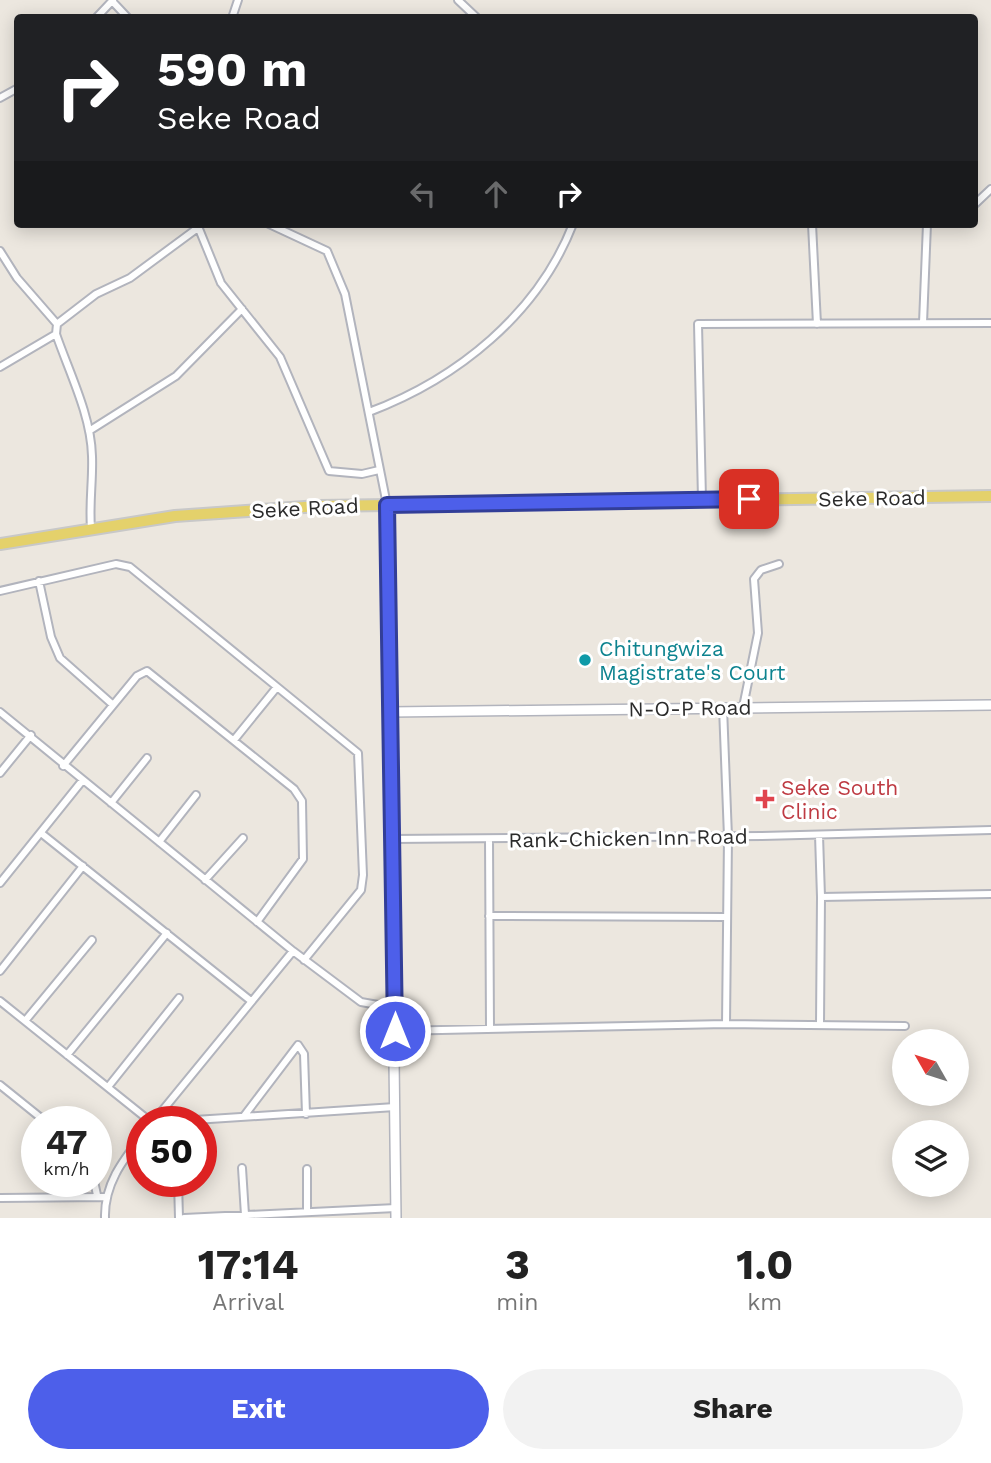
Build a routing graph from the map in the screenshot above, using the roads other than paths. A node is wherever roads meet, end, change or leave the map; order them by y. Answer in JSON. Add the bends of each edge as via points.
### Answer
{"nodes":[{"id":1,"x":458,"y":0,"type":"edge"},
{"id":2,"x":112,"y":1,"type":"edge"},
{"id":3,"x":100,"y":14,"type":"edge"},
{"id":4,"x":124,"y":14,"type":"edge"},
{"id":5,"x":473,"y":14,"type":"edge"},
{"id":6,"x":195,"y":228,"type":"edge"},
{"id":7,"x":199,"y":228,"type":"edge"},
{"id":8,"x":278,"y":228,"type":"edge"},
{"id":9,"x":571,"y":228,"type":"edge"},
{"id":10,"x":812,"y":228,"type":"edge"},
{"id":11,"x":927,"y":228,"type":"edge"},
{"id":12,"x":0,"y":251,"type":"edge"},
{"id":13,"x":242,"y":309,"type":"junction"},
{"id":14,"x":923,"y":323,"type":"junction"},
{"id":15,"x":991,"y":323,"type":"edge"},
{"id":16,"x":57,"y":324,"type":"junction"},
{"id":17,"x":817,"y":324,"type":"junction"},
{"id":18,"x":57,"y":334,"type":"junction"},
{"id":19,"x":0,"y":367,"type":"edge"},
{"id":20,"x":369,"y":412,"type":"junction"},
{"id":21,"x":89,"y":431,"type":"junction"},
{"id":22,"x":379,"y":470,"type":"junction"},
{"id":23,"x":991,"y":496,"type":"edge"},
{"id":24,"x":702,"y":499,"type":"junction"},
{"id":25,"x":387,"y":505,"type":"junction"},
{"id":26,"x":91,"y":527,"type":"junction"},
{"id":27,"x":0,"y":544,"type":"edge"},
{"id":28,"x":779,"y":564,"type":"dead end"},
{"id":29,"x":40,"y":581,"type":"junction"},
{"id":30,"x":0,"y":592,"type":"edge"},
{"id":31,"x":277,"y":687,"type":"junction"},
{"id":32,"x":112,"y":704,"type":"junction"},
{"id":33,"x":991,"y":705,"type":"edge"},
{"id":34,"x":723,"y":707,"type":"junction"},
{"id":35,"x":743,"y":707,"type":"junction"},
{"id":36,"x":0,"y":712,"type":"edge"},
{"id":37,"x":390,"y":712,"type":"junction"},
{"id":38,"x":31,"y":735,"type":"junction"},
{"id":39,"x":234,"y":740,"type":"junction"},
{"id":40,"x":147,"y":758,"type":"dead end"},
{"id":41,"x":63,"y":766,"type":"junction"},
{"id":42,"x":0,"y":773,"type":"edge"},
{"id":43,"x":82,"y":781,"type":"junction"},
{"id":44,"x":196,"y":795,"type":"dead end"},
{"id":45,"x":111,"y":803,"type":"junction"},
{"id":46,"x":991,"y":830,"type":"edge"},
{"id":47,"x":41,"y":833,"type":"junction"},
{"id":48,"x":819,"y":835,"type":"junction"},
{"id":49,"x":727,"y":837,"type":"junction"},
{"id":50,"x":243,"y":838,"type":"dead end"},
{"id":51,"x":392,"y":839,"type":"junction"},
{"id":52,"x":489,"y":839,"type":"junction"},
{"id":53,"x":159,"y":842,"type":"junction"},
{"id":54,"x":83,"y":866,"type":"junction"},
{"id":55,"x":205,"y":880,"type":"junction"},
{"id":56,"x":0,"y":883,"type":"edge"},
{"id":57,"x":991,"y":894,"type":"edge"},
{"id":58,"x":821,"y":897,"type":"junction"},
{"id":59,"x":489,"y":916,"type":"junction"},
{"id":60,"x":725,"y":917,"type":"junction"},
{"id":61,"x":257,"y":922,"type":"junction"},
{"id":62,"x":167,"y":933,"type":"junction"},
{"id":63,"x":92,"y":940,"type":"dead end"},
{"id":64,"x":293,"y":951,"type":"junction"},
{"id":65,"x":304,"y":960,"type":"junction"},
{"id":66,"x":0,"y":971,"type":"edge"},
{"id":67,"x":179,"y":998,"type":"dead end"},
{"id":68,"x":251,"y":1000,"type":"junction"},
{"id":69,"x":0,"y":1001,"type":"edge"},
{"id":70,"x":395,"y":1008,"type":"junction"},
{"id":71,"x":25,"y":1021,"type":"junction"},
{"id":72,"x":726,"y":1024,"type":"junction"},
{"id":73,"x":820,"y":1024,"type":"junction"},
{"id":74,"x":905,"y":1026,"type":"dead end"},
{"id":75,"x":490,"y":1028,"type":"junction"},
{"id":76,"x":395,"y":1031,"type":"junction"},
{"id":77,"x":66,"y":1055,"type":"junction"},
{"id":78,"x":0,"y":1085,"type":"edge"},
{"id":79,"x":108,"y":1087,"type":"junction"},
{"id":80,"x":26,"y":1106,"type":"edge"},
{"id":81,"x":132,"y":1106,"type":"edge"},
{"id":82,"x":165,"y":1106,"type":"edge"},
{"id":83,"x":395,"y":1107,"type":"junction"},
{"id":84,"x":306,"y":1114,"type":"junction"},
{"id":85,"x":244,"y":1116,"type":"junction"},
{"id":86,"x":217,"y":1118,"type":"edge"},
{"id":87,"x":126,"y":1156,"type":"edge"},
{"id":88,"x":242,"y":1168,"type":"dead end"},
{"id":89,"x":307,"y":1169,"type":"dead end"},
{"id":90,"x":112,"y":1178,"type":"edge"},
{"id":91,"x":50,"y":1197,"type":"edge"},
{"id":92,"x":101,"y":1197,"type":"edge"},
{"id":93,"x":180,"y":1197,"type":"edge"},
{"id":94,"x":0,"y":1198,"type":"edge"},
{"id":95,"x":307,"y":1211,"type":"junction"},
{"id":96,"x":396,"y":1213,"type":"edge"},
{"id":97,"x":245,"y":1215,"type":"junction"},
{"id":98,"x":105,"y":1218,"type":"edge"},
{"id":99,"x":182,"y":1218,"type":"edge"}],
"edges":[{"from":1,"to":5,"type":"street"},
{"from":2,"to":3,"type":"street"},
{"from":2,"to":4,"type":"street"},
{"from":6,"to":16,"type":"street","via":[[130,278],[96,294]]},
{"from":7,"to":13,"type":"street","via":[[221,283]]},
{"from":8,"to":20,"type":"street","via":[[327,251],[345,294]]},
{"from":9,"to":20,"type":"street","via":[[563,250],[523,308],[483,349],[407,398]]},
{"from":10,"to":17,"type":"street"},
{"from":11,"to":14,"type":"street"},
{"from":12,"to":16,"type":"street"},
{"from":13,"to":21,"type":"street","via":[[176,376]]},
{"from":13,"to":22,"type":"street","via":[[281,357],[329,471],[362,474]]},
{"from":14,"to":15,"type":"street"},
{"from":14,"to":17,"type":"street"},
{"from":16,"to":18,"type":"street"},
{"from":17,"to":24,"type":"street","via":[[698,324]]},
{"from":18,"to":19,"type":"street"},
{"from":18,"to":21,"type":"street"},
{"from":20,"to":22,"type":"street"},
{"from":21,"to":26,"type":"street"},
{"from":22,"to":25,"type":"street"},
{"from":23,"to":24,"type":"main road","name":"Seke Road"},
{"from":24,"to":25,"type":"main road","name":"Seke Road"},
{"from":25,"to":26,"type":"main road","name":"Seke Road","via":[[236,511]]},
{"from":25,"to":37,"type":"main road"},
{"from":26,"to":27,"type":"main road","name":"Seke Road"},
{"from":28,"to":35,"type":"street","via":[[761,570],[754,579],[758,632]]},
{"from":29,"to":30,"type":"street"},
{"from":29,"to":31,"type":"street","via":[[116,564],[130,567]]},
{"from":29,"to":32,"type":"street","via":[[60,658]]},
{"from":31,"to":39,"type":"street"},
{"from":31,"to":65,"type":"street","via":[[358,753],[361,890]]},
{"from":32,"to":39,"type":"street","via":[[147,671]]},
{"from":32,"to":41,"type":"street"},
{"from":33,"to":35,"type":"main road","name":"N-O-P Road"},
{"from":34,"to":35,"type":"main road","name":"N-O-P Road"},
{"from":34,"to":37,"type":"main road","name":"N-O-P Road"},
{"from":34,"to":49,"type":"street"},
{"from":36,"to":38,"type":"street"},
{"from":37,"to":51,"type":"main road"},
{"from":38,"to":41,"type":"street"},
{"from":38,"to":42,"type":"street"},
{"from":39,"to":61,"type":"street","via":[[294,789],[302,801],[303,859]]},
{"from":40,"to":45,"type":"street"},
{"from":41,"to":43,"type":"street"},
{"from":43,"to":45,"type":"street"},
{"from":43,"to":47,"type":"street"},
{"from":44,"to":53,"type":"street"},
{"from":45,"to":53,"type":"street"},
{"from":46,"to":48,"type":"street","name":"Rank-Chicken Inn Road"},
{"from":47,"to":54,"type":"street"},
{"from":47,"to":56,"type":"street"},
{"from":48,"to":49,"type":"street","name":"Rank-Chicken Inn Road"},
{"from":48,"to":58,"type":"street"},
{"from":49,"to":52,"type":"street","name":"Rank-Chicken Inn Road"},
{"from":49,"to":60,"type":"street"},
{"from":50,"to":55,"type":"street"},
{"from":51,"to":52,"type":"street","name":"Rank-Chicken Inn Road"},
{"from":51,"to":70,"type":"main road"},
{"from":52,"to":59,"type":"street"},
{"from":53,"to":55,"type":"street"},
{"from":54,"to":62,"type":"street"},
{"from":54,"to":66,"type":"street"},
{"from":55,"to":61,"type":"street"},
{"from":57,"to":58,"type":"street"},
{"from":58,"to":73,"type":"street"},
{"from":59,"to":60,"type":"street"},
{"from":59,"to":75,"type":"street"},
{"from":60,"to":72,"type":"street"},
{"from":61,"to":64,"type":"street"},
{"from":62,"to":68,"type":"street"},
{"from":62,"to":77,"type":"street"},
{"from":63,"to":71,"type":"street"},
{"from":64,"to":65,"type":"street"},
{"from":64,"to":68,"type":"street"},
{"from":65,"to":70,"type":"street","via":[[361,1002]]},
{"from":67,"to":79,"type":"street"},
{"from":68,"to":82,"type":"street"},
{"from":69,"to":71,"type":"street"},
{"from":70,"to":76,"type":"main road"},
{"from":71,"to":77,"type":"street"},
{"from":72,"to":73,"type":"street"},
{"from":72,"to":75,"type":"street"},
{"from":73,"to":74,"type":"street"},
{"from":75,"to":76,"type":"street"},
{"from":76,"to":83,"type":"main road"},
{"from":77,"to":79,"type":"street"},
{"from":78,"to":80,"type":"street"},
{"from":79,"to":81,"type":"street"},
{"from":83,"to":84,"type":"street"},
{"from":83,"to":96,"type":"main road"},
{"from":84,"to":85,"type":"street"},
{"from":84,"to":85,"type":"street","via":[[304,1055],[298,1045]]},
{"from":85,"to":86,"type":"street"},
{"from":87,"to":90,"type":"street"},
{"from":88,"to":97,"type":"street"},
{"from":89,"to":95,"type":"street"},
{"from":91,"to":94,"type":"street"},
{"from":92,"to":98,"type":"street"},
{"from":93,"to":99,"type":"street"},
{"from":95,"to":96,"type":"street"},
{"from":95,"to":97,"type":"street"},
{"from":97,"to":99,"type":"street"}]}
